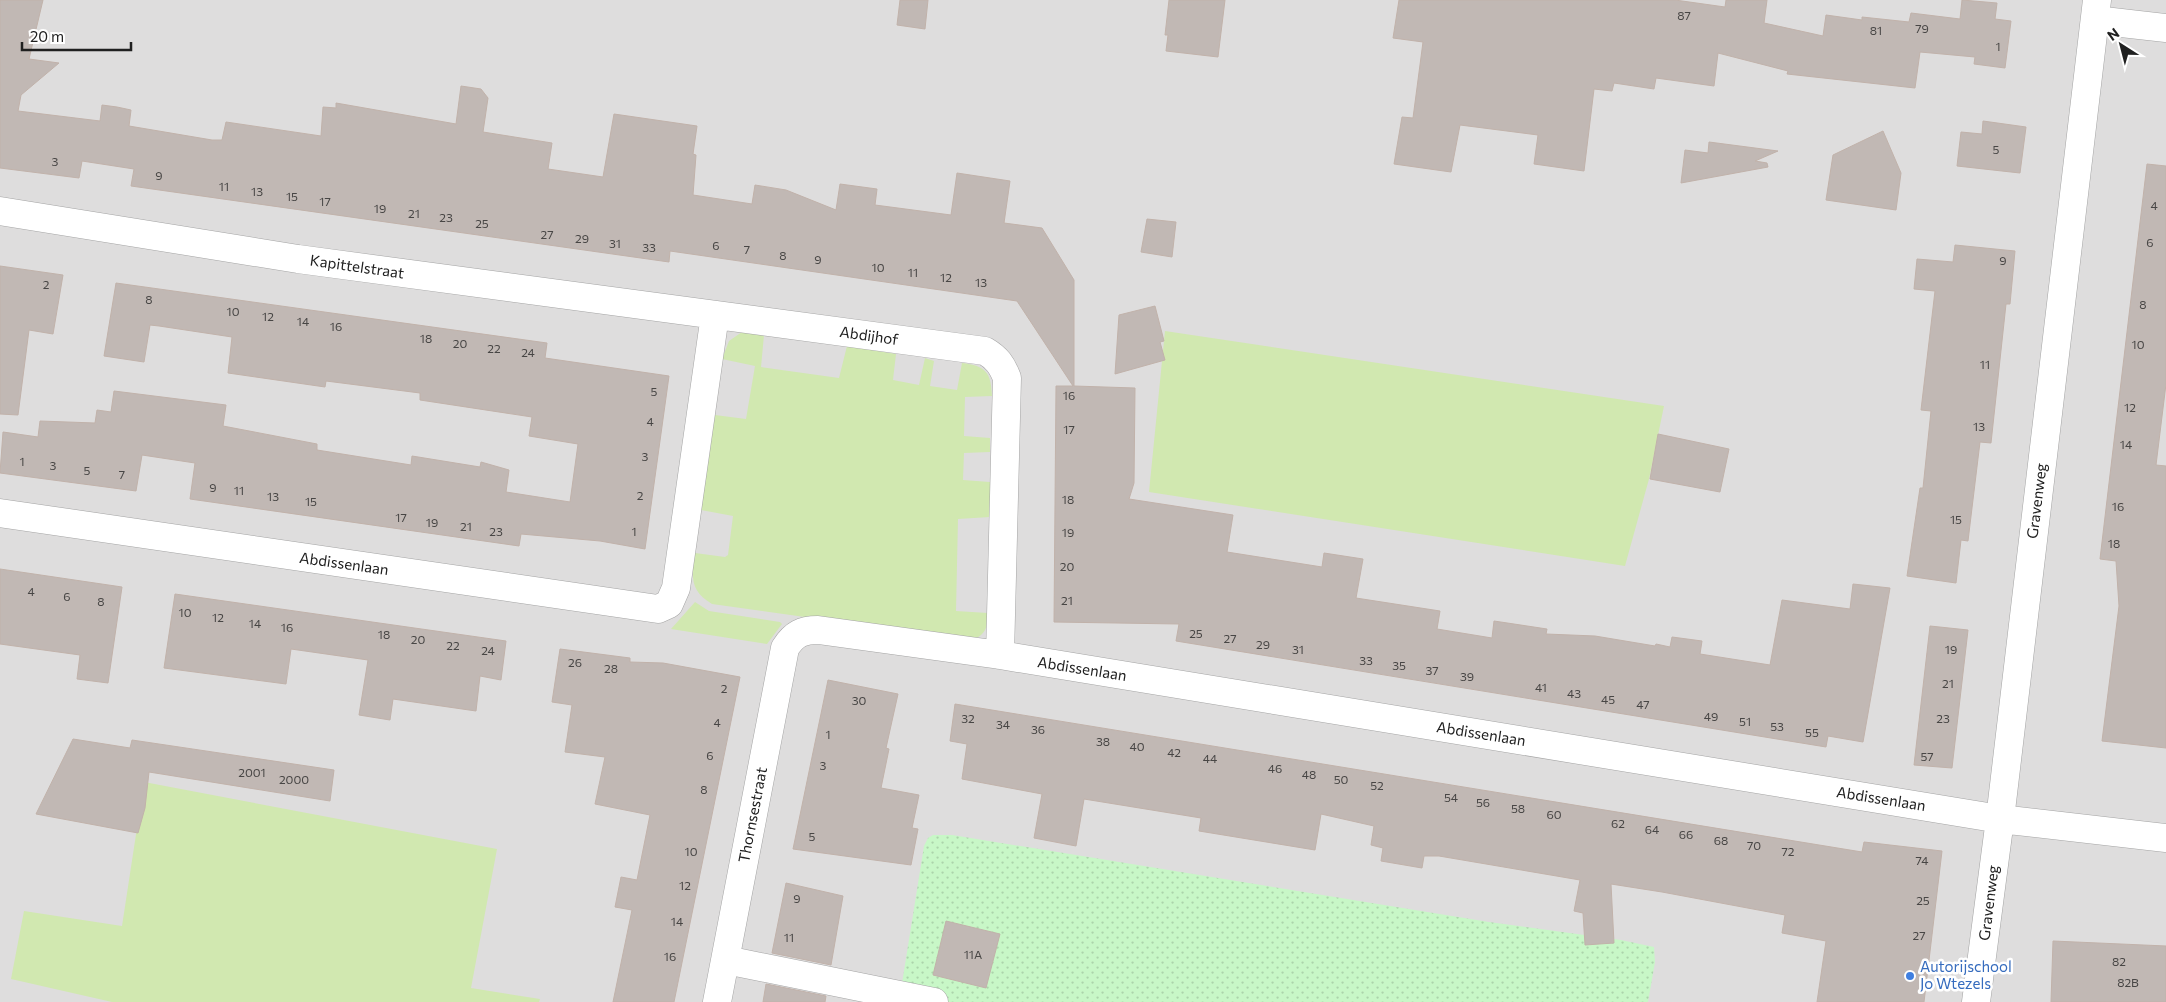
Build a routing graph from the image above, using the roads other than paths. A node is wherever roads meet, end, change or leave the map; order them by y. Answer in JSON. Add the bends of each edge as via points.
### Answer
{"nodes":[{"id":1,"x":2096,"y":10,"type":"edge"},
{"id":2,"x":2166,"y":28,"type":"edge"},
{"id":3,"x":0,"y":210,"type":"edge"},
{"id":4,"x":715,"y":315,"type":"junction"},
{"id":5,"x":0,"y":514,"type":"edge"},
{"id":6,"x":797,"y":633,"type":"joint"},
{"id":7,"x":1000,"y":656,"type":"junction"},
{"id":8,"x":2000,"y":819,"type":"junction"},
{"id":9,"x":2166,"y":838,"type":"edge"},
{"id":10,"x":726,"y":960,"type":"junction"},
{"id":11,"x":717,"y":1002,"type":"edge"},
{"id":12,"x":934,"y":1002,"type":"edge"},
{"id":13,"x":1976,"y":1002,"type":"edge"}],
"edges":[{"from":1,"to":2,"type":"street"},
{"from":1,"to":8,"type":"street","name":"Gravenweg"},
{"from":3,"to":4,"type":"street","name":"Kapittelstraat","via":[[298,259]]},
{"from":4,"to":5,"type":"street","name":"Abdissenlaan","via":[[676,588],[668,604],[658,609]]},
{"from":4,"to":7,"type":"street","name":"Abdijhof","via":[[985,351],[994,356],[1007,378]]},
{"from":6,"to":7,"type":"street","name":"Abdissenlaan","via":[[818,630]]},
{"from":6,"to":10,"type":"street","name":"Thornsestraat","via":[[785,648]]},
{"from":7,"to":8,"type":"street","name":"Abdissenlaan"},
{"from":8,"to":9,"type":"street","name":"Abdissenlaan"},
{"from":8,"to":13,"type":"street","name":"Gravenweg"},
{"from":10,"to":11,"type":"street","name":"Thornsestraat"},
{"from":10,"to":12,"type":"street"}]}
